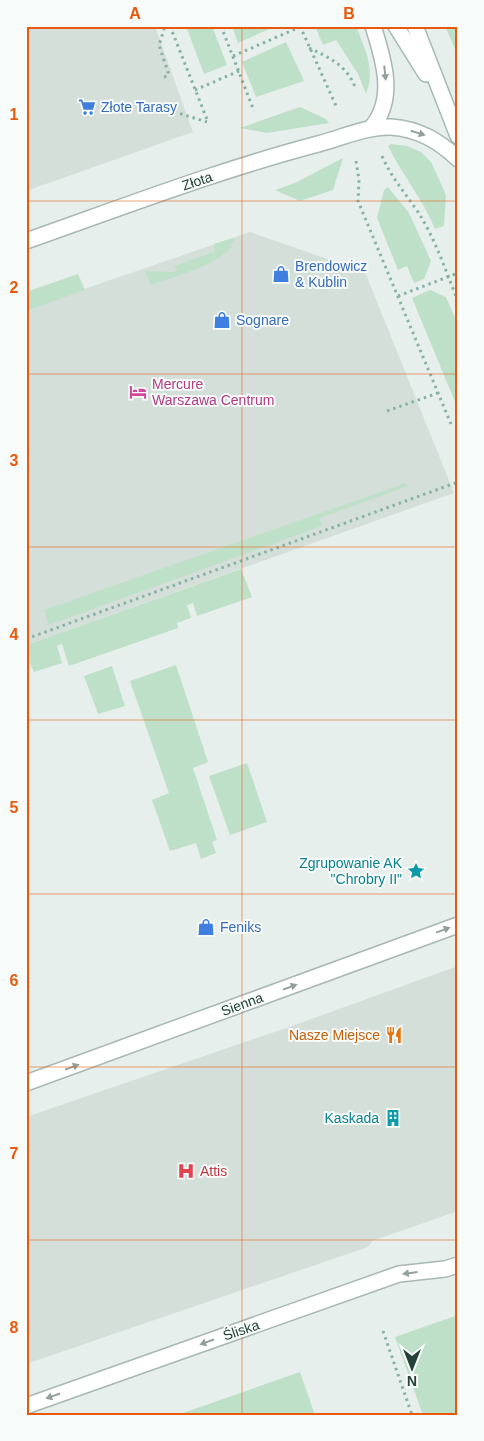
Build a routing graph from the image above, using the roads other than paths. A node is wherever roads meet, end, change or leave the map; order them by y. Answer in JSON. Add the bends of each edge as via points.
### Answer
{"nodes":[{"id":1,"x":372,"y":26,"type":"edge"},
{"id":2,"x":396,"y":26,"type":"edge"},
{"id":3,"x":415,"y":26,"type":"edge"},
{"id":4,"x":443,"y":100,"type":"junction"},
{"id":5,"x":371,"y":128,"type":"junction"},
{"id":6,"x":458,"y":136,"type":"edge"},
{"id":7,"x":458,"y":160,"type":"edge"},
{"id":8,"x":26,"y":242,"type":"edge"},
{"id":9,"x":458,"y":925,"type":"edge"},
{"id":10,"x":26,"y":1083,"type":"edge"},
{"id":11,"x":458,"y":1264,"type":"edge"},
{"id":12,"x":26,"y":1406,"type":"edge"}],
"edges":[{"from":1,"to":5,"type":"street","one_way":true,"via":[[384,62],[386,83],[377,121]]},
{"from":2,"to":4,"type":"street"},
{"from":3,"to":4,"type":"street"},
{"from":4,"to":6,"type":"street"},
{"from":5,"to":7,"type":"street","name":"Złota","one_way":true,"via":[[393,128],[426,135]]},
{"from":5,"to":8,"type":"street","name":"Złota","via":[[257,161]]},
{"from":10,"to":9,"type":"street","name":"Sienna","one_way":true},
{"from":11,"to":12,"type":"street","name":"Śliska","one_way":true,"via":[[445,1269],[399,1274]]}]}
